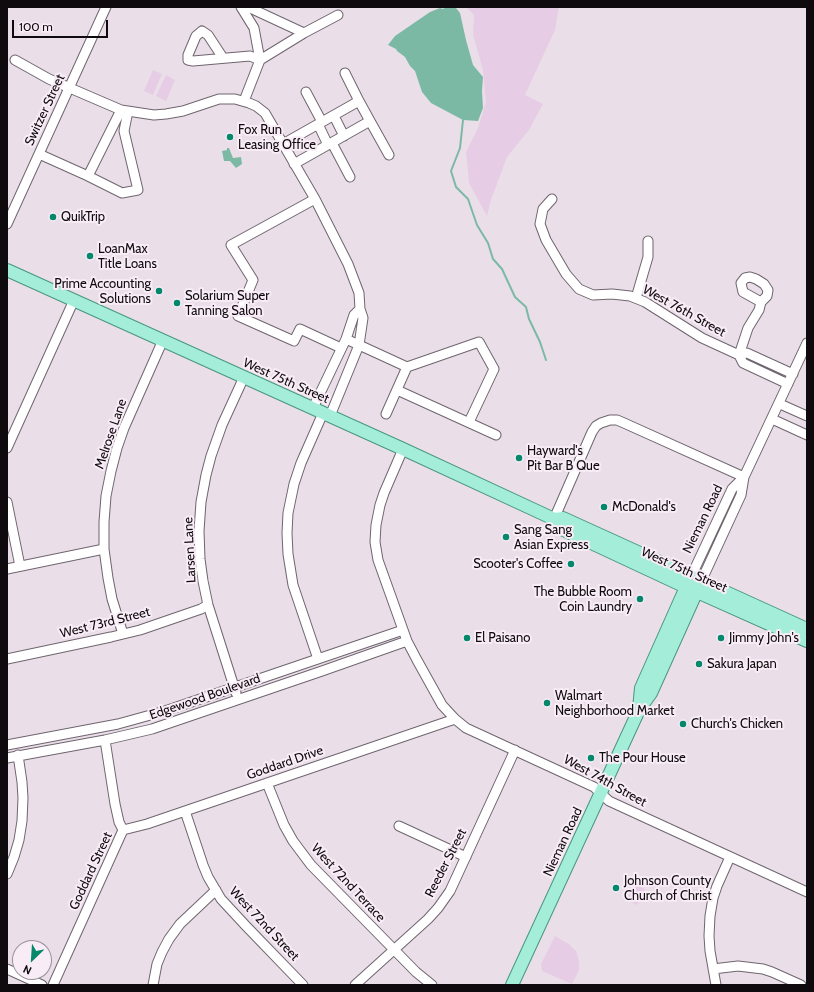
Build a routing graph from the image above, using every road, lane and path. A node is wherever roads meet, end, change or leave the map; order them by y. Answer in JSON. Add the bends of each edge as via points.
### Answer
{"nodes":[{"id":1,"x":106,"y":7,"type":"edge"},
{"id":2,"x":241,"y":7,"type":"edge"},
{"id":3,"x":248,"y":7,"type":"edge"},
{"id":4,"x":338,"y":15,"type":"dead end"},
{"id":5,"x":304,"y":34,"type":"junction"},
{"id":6,"x":223,"y":58,"type":"dead end"},
{"id":7,"x":15,"y":60,"type":"dead end"},
{"id":8,"x":260,"y":60,"type":"junction"},
{"id":9,"x":344,"y":73,"type":"dead end"},
{"id":10,"x":69,"y":87,"type":"junction"},
{"id":11,"x":306,"y":92,"type":"dead end"},
{"id":12,"x":244,"y":101,"type":"junction"},
{"id":13,"x":359,"y":101,"type":"junction"},
{"id":14,"x":124,"y":110,"type":"junction"},
{"id":15,"x":334,"y":116,"type":"junction"},
{"id":16,"x":370,"y":121,"type":"junction"},
{"id":17,"x":320,"y":123,"type":"junction"},
{"id":18,"x":344,"y":136,"type":"junction"},
{"id":19,"x":283,"y":144,"type":"junction"},
{"id":20,"x":330,"y":144,"type":"junction"},
{"id":21,"x":39,"y":154,"type":"junction"},
{"id":22,"x":389,"y":155,"type":"dead end"},
{"id":23,"x":294,"y":164,"type":"junction"},
{"id":24,"x":88,"y":176,"type":"junction"},
{"id":25,"x":350,"y":177,"type":"dead end"},
{"id":26,"x":315,"y":199,"type":"junction"},
{"id":27,"x":552,"y":199,"type":"dead end"},
{"id":28,"x":7,"y":224,"type":"edge"},
{"id":29,"x":648,"y":241,"type":"dead end"},
{"id":30,"x":7,"y":270,"type":"edge"},
{"id":31,"x":636,"y":298,"type":"junction"},
{"id":32,"x":74,"y":300,"type":"junction"},
{"id":33,"x":761,"y":302,"type":"dead end"},
{"id":34,"x":360,"y":308,"type":"junction"},
{"id":35,"x":346,"y":339,"type":"junction"},
{"id":36,"x":163,"y":340,"type":"junction"},
{"id":37,"x":807,"y":344,"type":"edge"},
{"id":38,"x":359,"y":346,"type":"junction"},
{"id":39,"x":341,"y":348,"type":"junction"},
{"id":40,"x":739,"y":355,"type":"junction"},
{"id":41,"x":407,"y":367,"type":"junction"},
{"id":42,"x":793,"y":374,"type":"junction"},
{"id":43,"x":244,"y":377,"type":"junction"},
{"id":44,"x":788,"y":384,"type":"junction"},
{"id":45,"x":397,"y":390,"type":"junction"},
{"id":46,"x":780,"y":404,"type":"junction"},
{"id":47,"x":322,"y":413,"type":"junction"},
{"id":48,"x":386,"y":414,"type":"dead end"},
{"id":49,"x":807,"y":416,"type":"edge"},
{"id":50,"x":772,"y":419,"type":"junction"},
{"id":51,"x":469,"y":422,"type":"junction"},
{"id":52,"x":496,"y":434,"type":"dead end"},
{"id":53,"x":807,"y":435,"type":"edge"},
{"id":54,"x":7,"y":448,"type":"edge"},
{"id":55,"x":403,"y":449,"type":"junction"},
{"id":56,"x":744,"y":477,"type":"junction"},
{"id":57,"x":7,"y":502,"type":"edge"},
{"id":58,"x":554,"y":519,"type":"junction"},
{"id":59,"x":104,"y":549,"type":"junction"},
{"id":60,"x":20,"y":566,"type":"junction"},
{"id":61,"x":7,"y":569,"type":"edge"},
{"id":62,"x":694,"y":584,"type":"junction"},
{"id":63,"x":208,"y":606,"type":"junction"},
{"id":64,"x":807,"y":629,"type":"edge"},
{"id":65,"x":403,"y":630,"type":"junction"},
{"id":66,"x":123,"y":634,"type":"junction"},
{"id":67,"x":407,"y":641,"type":"junction"},
{"id":68,"x":807,"y":641,"type":"edge"},
{"id":69,"x":7,"y":659,"type":"edge"},
{"id":70,"x":318,"y":659,"type":"junction"},
{"id":71,"x":235,"y":688,"type":"junction"},
{"id":72,"x":238,"y":700,"type":"junction"},
{"id":73,"x":455,"y":719,"type":"junction"},
{"id":74,"x":105,"y":740,"type":"junction"},
{"id":75,"x":7,"y":745,"type":"edge"},
{"id":76,"x":515,"y":750,"type":"junction"},
{"id":77,"x":18,"y":755,"type":"junction"},
{"id":78,"x":7,"y":758,"type":"edge"},
{"id":79,"x":267,"y":783,"type":"junction"},
{"id":80,"x":601,"y":793,"type":"junction"},
{"id":81,"x":184,"y":811,"type":"junction"},
{"id":82,"x":399,"y":826,"type":"dead end"},
{"id":83,"x":123,"y":830,"type":"junction"},
{"id":84,"x":466,"y":857,"type":"junction"},
{"id":85,"x":730,"y":857,"type":"junction"},
{"id":86,"x":7,"y":874,"type":"edge"},
{"id":87,"x":216,"y":890,"type":"junction"},
{"id":88,"x":807,"y":892,"type":"edge"},
{"id":89,"x":394,"y":950,"type":"junction"},
{"id":90,"x":7,"y":969,"type":"edge"},
{"id":91,"x":713,"y":969,"type":"junction"},
{"id":92,"x":42,"y":985,"type":"edge"},
{"id":93,"x":53,"y":985,"type":"edge"},
{"id":94,"x":153,"y":985,"type":"edge"},
{"id":95,"x":303,"y":985,"type":"edge"},
{"id":96,"x":355,"y":985,"type":"edge"},
{"id":97,"x":432,"y":985,"type":"edge"},
{"id":98,"x":512,"y":985,"type":"edge"},
{"id":99,"x":716,"y":985,"type":"edge"},
{"id":100,"x":801,"y":985,"type":"edge"}],
"edges":[{"from":1,"to":10,"type":"street","name":"Switzer Street"},
{"from":2,"to":8,"type":"street","via":[[254,28]]},
{"from":3,"to":5,"type":"street"},
{"from":4,"to":5,"type":"street"},
{"from":5,"to":8,"type":"street"},
{"from":6,"to":8,"type":"street","via":[[250,56]]},
{"from":7,"to":10,"type":"street"},
{"from":8,"to":12,"type":"street"},
{"from":9,"to":13,"type":"street"},
{"from":10,"to":14,"type":"street"},
{"from":10,"to":21,"type":"street","name":"Switzer Street"},
{"from":11,"to":17,"type":"street"},
{"from":12,"to":14,"type":"street","via":[[219,99],[183,110],[154,115]]},
{"from":12,"to":19,"type":"street","via":[[264,113]]},
{"from":13,"to":15,"type":"street"},
{"from":13,"to":16,"type":"street"},
{"from":14,"to":24,"type":"street"},
{"from":14,"to":24,"type":"street","via":[[124,131],[138,190],[122,193]]},
{"from":15,"to":17,"type":"street"},
{"from":15,"to":18,"type":"street"},
{"from":16,"to":18,"type":"street"},
{"from":16,"to":22,"type":"street"},
{"from":17,"to":19,"type":"street"},
{"from":17,"to":20,"type":"street"},
{"from":18,"to":20,"type":"street"},
{"from":19,"to":23,"type":"street"},
{"from":20,"to":23,"type":"street"},
{"from":20,"to":25,"type":"street"},
{"from":21,"to":24,"type":"street"},
{"from":21,"to":28,"type":"street","name":"Switzer Street"},
{"from":23,"to":26,"type":"street"},
{"from":26,"to":34,"type":"street","via":[[348,264],[359,294]]},
{"from":26,"to":39,"type":"street","via":[[231,245],[253,280],[238,316],[294,342],[300,329]]},
{"from":27,"to":31,"type":"street","name":"West 76th Street","via":[[544,209],[540,224],[546,240],[566,274],[579,290],[593,295],[612,294]]},
{"from":29,"to":31,"type":"street","via":[[648,257]]},
{"from":30,"to":32,"type":"main road","name":"West 75th Street"},
{"from":31,"to":40,"type":"street","name":"West 76th Street","via":[[688,331]]},
{"from":32,"to":36,"type":"main road","name":"West 75th Street"},
{"from":32,"to":54,"type":"street"},
{"from":33,"to":40,"type":"street","via":[[748,328]]},
{"from":34,"to":35,"type":"street","via":[[354,316]]},
{"from":34,"to":38,"type":"street","via":[[363,318]]},
{"from":35,"to":38,"type":"street"},
{"from":35,"to":39,"type":"street"},
{"from":36,"to":43,"type":"main road","name":"West 75th Street"},
{"from":36,"to":59,"type":"street","name":"Melrose Lane","via":[[117,448],[106,496]]},
{"from":37,"to":42,"type":"street","name":"Nieman Road"},
{"from":38,"to":41,"type":"street"},
{"from":38,"to":47,"type":"street"},
{"from":39,"to":47,"type":"street"},
{"from":40,"to":42,"type":"street","name":"West 76th Street","via":[[747,353]]},
{"from":40,"to":44,"type":"street","name":"West 76th Street","via":[[743,363]]},
{"from":41,"to":45,"type":"street"},
{"from":41,"to":51,"type":"street","via":[[479,342],[494,369]]},
{"from":42,"to":44,"type":"street","name":"Nieman Road"},
{"from":43,"to":47,"type":"main road","name":"West 75th Street"},
{"from":43,"to":63,"type":"street","name":"Larsen Lane","via":[[214,445],[201,502],[200,560]]},
{"from":44,"to":46,"type":"street","name":"Nieman Road"},
{"from":45,"to":48,"type":"street"},
{"from":45,"to":51,"type":"street"},
{"from":46,"to":49,"type":"street"},
{"from":46,"to":50,"type":"street","name":"Nieman Road"},
{"from":47,"to":55,"type":"main road","name":"West 75th Street"},
{"from":47,"to":70,"type":"street","via":[[294,484],[287,532],[293,585]]},
{"from":50,"to":53,"type":"street"},
{"from":50,"to":56,"type":"street","name":"Nieman Road"},
{"from":51,"to":52,"type":"street"},
{"from":55,"to":58,"type":"main road","name":"West 75th Street"},
{"from":55,"to":65,"type":"street","name":"West 74th Street","via":[[380,505],[375,542],[378,560]]},
{"from":56,"to":58,"type":"street","via":[[617,420],[610,420],[596,426]]},
{"from":56,"to":62,"type":"street","name":"Nieman Road","via":[[732,489]]},
{"from":57,"to":60,"type":"street"},
{"from":58,"to":62,"type":"main road","name":"West 75th Street","via":[[562,518]]},
{"from":59,"to":60,"type":"street"},
{"from":59,"to":66,"type":"street","name":"Melrose Lane","via":[[112,599]]},
{"from":60,"to":61,"type":"street"},
{"from":62,"to":64,"type":"main road","name":"West 75th Street"},
{"from":62,"to":68,"type":"main road","name":"West 75th Street"},
{"from":62,"to":80,"type":"main road","name":"Nieman Road","via":[[651,693],[639,710]]},
{"from":63,"to":66,"type":"street","name":"West 73rd Street"},
{"from":63,"to":71,"type":"street","name":"Larsen Lane"},
{"from":65,"to":67,"type":"street","name":"West 74th Street"},
{"from":65,"to":70,"type":"street","name":"Edgewood Boulevard"},
{"from":66,"to":69,"type":"street","name":"West 73rd Street"},
{"from":67,"to":72,"type":"street","name":"Edgewood Boulevard"},
{"from":67,"to":73,"type":"street","name":"West 74th Street","via":[[442,705]]},
{"from":70,"to":71,"type":"street","name":"Edgewood Boulevard"},
{"from":71,"to":72,"type":"street","name":"Larsen Lane"},
{"from":71,"to":75,"type":"street","name":"Edgewood Boulevard","via":[[136,719]]},
{"from":72,"to":74,"type":"street","name":"Edgewood Boulevard","via":[[152,729]]},
{"from":73,"to":76,"type":"street","name":"West 74th Street","via":[[466,728]]},
{"from":73,"to":79,"type":"street","name":"Goddard Drive"},
{"from":74,"to":77,"type":"street","name":"Edgewood Boulevard"},
{"from":74,"to":83,"type":"street","name":"Goddard Street","via":[[115,804]]},
{"from":76,"to":80,"type":"street","name":"West 74th Street","via":[[594,787]]},
{"from":76,"to":84,"type":"street","name":"Reeder Street"},
{"from":77,"to":78,"type":"street","name":"Edgewood Boulevard"},
{"from":77,"to":86,"type":"street","via":[[23,798],[22,821],[19,840]]},
{"from":79,"to":81,"type":"street","name":"Goddard Drive"},
{"from":79,"to":89,"type":"street","name":"West 72nd Terrace","via":[[284,825],[301,853],[319,875]]},
{"from":80,"to":85,"type":"street","name":"West 74th Street","via":[[609,801]]},
{"from":80,"to":98,"type":"main road","name":"Nieman Road"},
{"from":81,"to":83,"type":"street","name":"Goddard Drive"},
{"from":81,"to":87,"type":"street","name":"West 72nd Street","via":[[203,865]]},
{"from":82,"to":84,"type":"street"},
{"from":83,"to":93,"type":"street","name":"Goddard Street"},
{"from":84,"to":89,"type":"street","name":"Reeder Street","via":[[450,891],[438,908]]},
{"from":85,"to":88,"type":"street","name":"West 74th Street"},
{"from":85,"to":91,"type":"street","via":[[717,886],[710,916],[709,936]]},
{"from":87,"to":94,"type":"street","via":[[180,924],[169,939],[157,964]]},
{"from":87,"to":95,"type":"street","name":"West 72nd Street","via":[[221,899]]},
{"from":89,"to":96,"type":"street","name":"Reeder Street"},
{"from":89,"to":97,"type":"street","name":"West 72nd Terrace"},
{"from":90,"to":92,"type":"street"},
{"from":91,"to":99,"type":"street"},
{"from":91,"to":100,"type":"street","via":[[738,966],[763,969]]}]}
